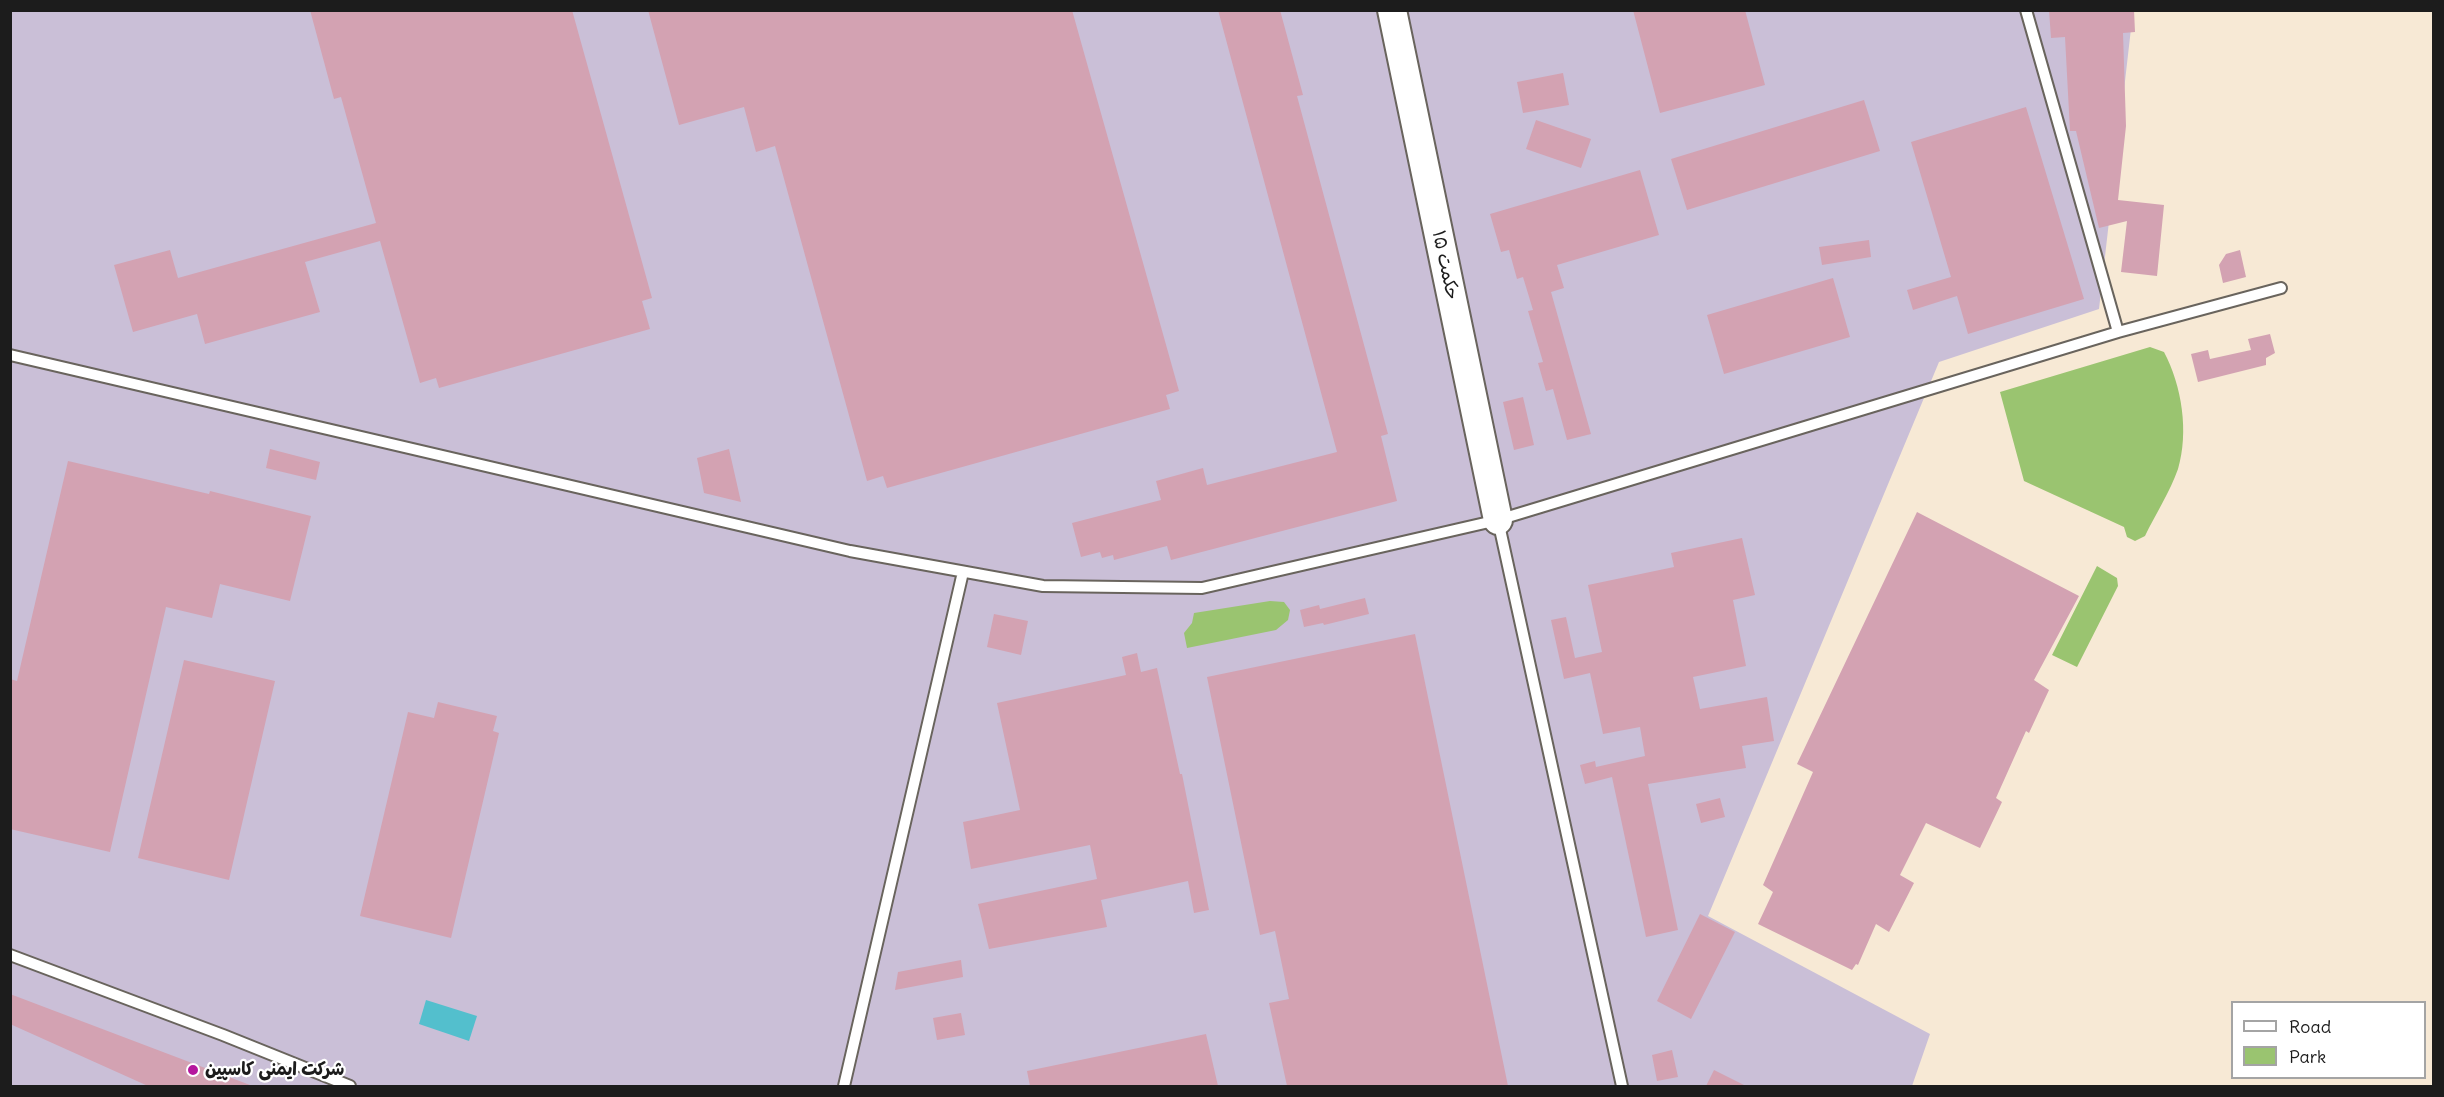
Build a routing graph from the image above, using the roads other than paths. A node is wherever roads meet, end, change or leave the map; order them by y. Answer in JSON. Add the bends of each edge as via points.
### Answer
{"nodes":[{"id":1,"x":1392,"y":10,"type":"edge"},
{"id":2,"x":2026,"y":10,"type":"edge"},
{"id":3,"x":2281,"y":288,"type":"dead end"},
{"id":4,"x":2118,"y":332,"type":"junction"},
{"id":5,"x":10,"y":355,"type":"edge"},
{"id":6,"x":1498,"y":520,"type":"junction"},
{"id":7,"x":963,"y":572,"type":"junction"},
{"id":8,"x":10,"y":955,"type":"edge"},
{"id":9,"x":350,"y":1086,"type":"edge"},
{"id":10,"x":844,"y":1086,"type":"edge"},
{"id":11,"x":1622,"y":1086,"type":"edge"}],
"edges":[{"from":1,"to":6,"type":"street","name":"حکمت ۱۵"},
{"from":2,"to":4,"type":"lane"},
{"from":3,"to":4,"type":"lane"},
{"from":4,"to":6,"type":"lane"},
{"from":5,"to":7,"type":"lane","via":[[850,551]]},
{"from":6,"to":7,"type":"lane","via":[[1202,588],[1043,586]]},
{"from":6,"to":11,"type":"lane"},
{"from":7,"to":10,"type":"lane"},
{"from":8,"to":9,"type":"lane"}]}
